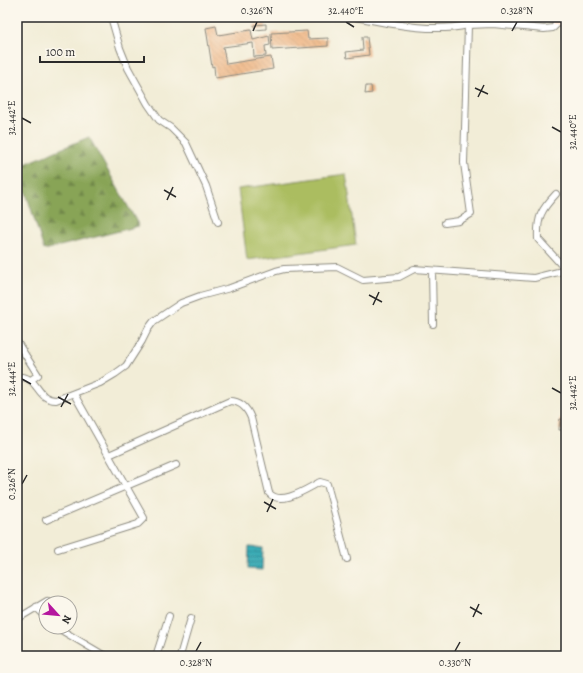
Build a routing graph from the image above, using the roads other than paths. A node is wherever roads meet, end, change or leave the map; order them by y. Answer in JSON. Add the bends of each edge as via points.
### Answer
{"nodes":[{"id":1,"x":111,"y":17,"type":"edge"},
{"id":2,"x":355,"y":17,"type":"edge"},
{"id":3,"x":549,"y":17,"type":"edge"},
{"id":4,"x":563,"y":24,"type":"edge"},
{"id":5,"x":468,"y":25,"type":"junction"},
{"id":6,"x":556,"y":194,"type":"dead end"},
{"id":7,"x":218,"y":222,"type":"dead end"},
{"id":8,"x":445,"y":223,"type":"dead end"},
{"id":9,"x":566,"y":270,"type":"edge"},
{"id":10,"x":432,"y":271,"type":"junction"},
{"id":11,"x":433,"y":324,"type":"dead end"},
{"id":12,"x":17,"y":342,"type":"edge"},
{"id":13,"x":17,"y":379,"type":"edge"},
{"id":14,"x":32,"y":380,"type":"junction"},
{"id":15,"x":74,"y":394,"type":"junction"},
{"id":16,"x":109,"y":455,"type":"junction"},
{"id":17,"x":176,"y":465,"type":"dead end"},
{"id":18,"x":127,"y":486,"type":"junction"},
{"id":19,"x":46,"y":520,"type":"dead end"},
{"id":20,"x":58,"y":549,"type":"dead end"},
{"id":21,"x":347,"y":559,"type":"dead end"},
{"id":22,"x":36,"y":607,"type":"edge"},
{"id":23,"x":169,"y":616,"type":"dead end"},
{"id":24,"x":191,"y":618,"type":"dead end"},
{"id":25,"x":17,"y":619,"type":"edge"},
{"id":26,"x":70,"y":635,"type":"edge"},
{"id":27,"x":105,"y":656,"type":"edge"},
{"id":28,"x":156,"y":656,"type":"edge"},
{"id":29,"x":180,"y":656,"type":"edge"}],
"edges":[{"from":1,"to":7,"type":"street","via":[[128,68],[159,120],[186,143],[206,186]]},
{"from":2,"to":5,"type":"street","via":[[424,28],[455,28]]},
{"from":3,"to":4,"type":"main road"},
{"from":4,"to":5,"type":"street","via":[[544,29],[493,24]]},
{"from":5,"to":8,"type":"street","via":[[464,163],[471,214],[459,221]]},
{"from":6,"to":9,"type":"street","via":[[542,210],[538,221],[538,239]]},
{"from":9,"to":10,"type":"street","via":[[534,278]]},
{"from":10,"to":11,"type":"street"},
{"from":10,"to":15,"type":"street","via":[[414,269],[399,277],[363,280],[337,267],[284,269],[200,296],[181,303],[154,321],[126,366],[100,383]]},
{"from":12,"to":14,"type":"street","via":[[38,375]]},
{"from":13,"to":14,"type":"street","via":[[22,377]]},
{"from":14,"to":15,"type":"street","via":[[49,400]]},
{"from":15,"to":16,"type":"street"},
{"from":16,"to":18,"type":"street"},
{"from":16,"to":21,"type":"street","via":[[230,402],[240,403],[251,418],[269,494],[279,499],[320,482],[327,484]]},
{"from":17,"to":18,"type":"street"},
{"from":18,"to":19,"type":"street"},
{"from":18,"to":20,"type":"street","via":[[144,520]]},
{"from":22,"to":25,"type":"street"},
{"from":23,"to":28,"type":"street"},
{"from":24,"to":29,"type":"street"},
{"from":26,"to":27,"type":"street"}]}
